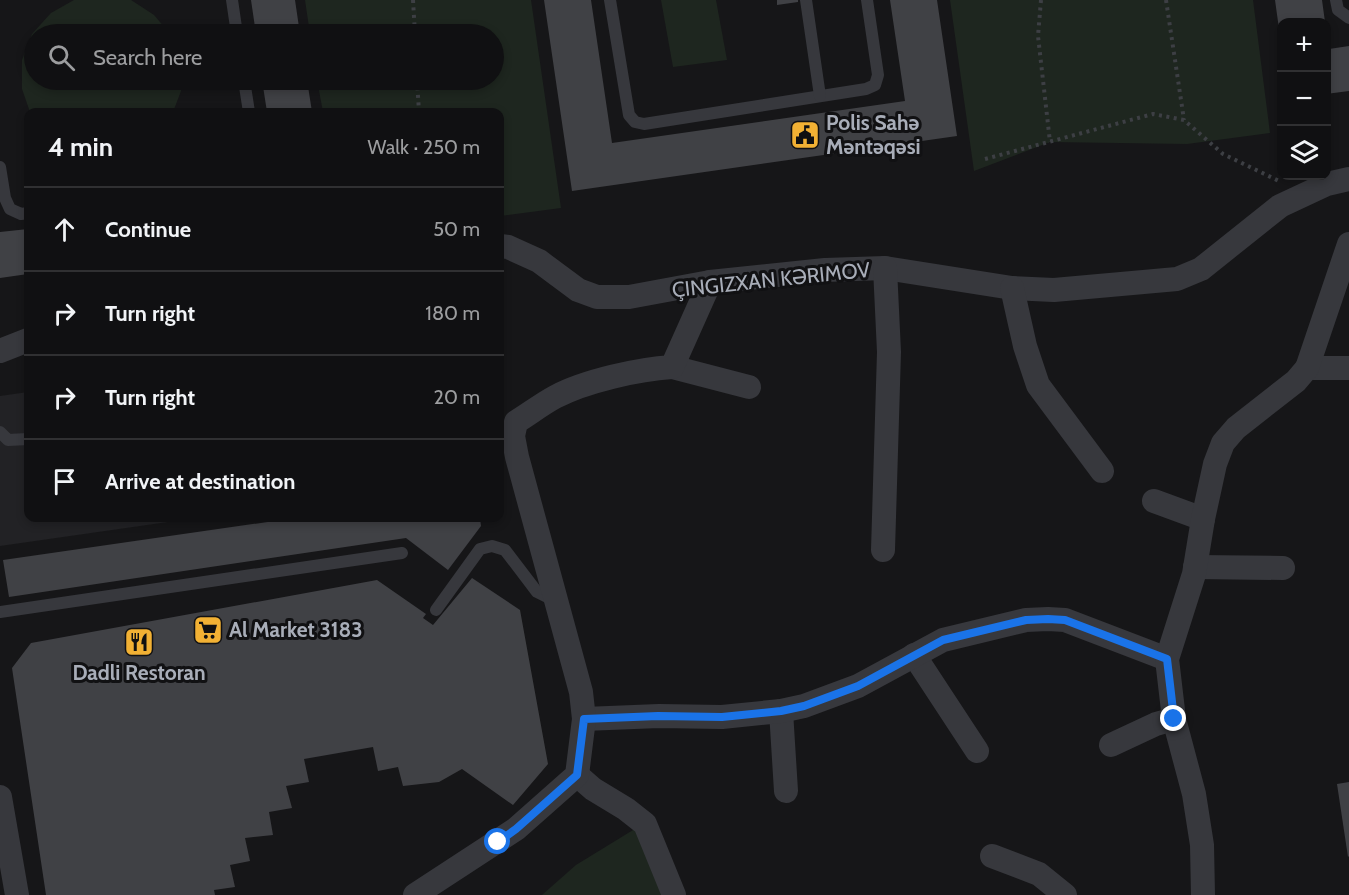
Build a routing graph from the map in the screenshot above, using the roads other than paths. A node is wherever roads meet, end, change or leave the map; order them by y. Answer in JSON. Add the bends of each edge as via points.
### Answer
{"nodes":[{"id":1,"x":231,"y":0,"type":"edge"},
{"id":2,"x":610,"y":0,"type":"edge"},
{"id":3,"x":806,"y":0,"type":"edge"},
{"id":4,"x":867,"y":0,"type":"edge"},
{"id":5,"x":1336,"y":0,"type":"edge"},
{"id":6,"x":1349,"y":18,"type":"edge"},
{"id":7,"x":235,"y":24,"type":"edge"},
{"id":8,"x":246,"y":90,"type":"edge"},
{"id":9,"x":820,"y":96,"type":"junction"},
{"id":10,"x":248,"y":108,"type":"edge"},
{"id":11,"x":0,"y":167,"type":"edge"},
{"id":12,"x":1349,"y":179,"type":"edge"},
{"id":13,"x":24,"y":214,"type":"edge"},
{"id":14,"x":1349,"y":244,"type":"edge"},
{"id":15,"x":504,"y":246,"type":"edge"},
{"id":16,"x":885,"y":268,"type":"junction"},
{"id":17,"x":710,"y":282,"type":"junction"},
{"id":18,"x":1012,"y":288,"type":"junction"},
{"id":19,"x":24,"y":342,"type":"edge"},
{"id":20,"x":0,"y":351,"type":"edge"},
{"id":21,"x":672,"y":367,"type":"junction"},
{"id":22,"x":1307,"y":368,"type":"junction"},
{"id":23,"x":1349,"y":368,"type":"edge"},
{"id":24,"x":749,"y":387,"type":"dead end"},
{"id":25,"x":0,"y":432,"type":"edge"},
{"id":26,"x":24,"y":439,"type":"edge"},
{"id":27,"x":1102,"y":471,"type":"dead end"},
{"id":28,"x":1154,"y":501,"type":"dead end"},
{"id":29,"x":1203,"y":519,"type":"junction"},
{"id":30,"x":883,"y":550,"type":"dead end"},
{"id":31,"x":402,"y":553,"type":"dead end"},
{"id":32,"x":1195,"y":567,"type":"junction"},
{"id":33,"x":1284,"y":568,"type":"dead end"},
{"id":34,"x":556,"y":598,"type":"junction"},
{"id":35,"x":436,"y":610,"type":"dead end"},
{"id":36,"x":0,"y":612,"type":"edge"},
{"id":37,"x":914,"y":655,"type":"junction"},
{"id":38,"x":1167,"y":659,"type":"junction"},
{"id":39,"x":781,"y":711,"type":"junction"},
{"id":40,"x":584,"y":719,"type":"junction"},
{"id":41,"x":1174,"y":719,"type":"junction"},
{"id":42,"x":1110,"y":745,"type":"dead end"},
{"id":43,"x":977,"y":751,"type":"dead end"},
{"id":44,"x":577,"y":775,"type":"junction"},
{"id":45,"x":786,"y":791,"type":"dead end"},
{"id":46,"x":0,"y":797,"type":"edge"},
{"id":47,"x":992,"y":856,"type":"dead end"},
{"id":48,"x":10,"y":882,"type":"edge"},
{"id":49,"x":415,"y":895,"type":"edge"},
{"id":50,"x":674,"y":895,"type":"edge"},
{"id":51,"x":1065,"y":895,"type":"edge"},
{"id":52,"x":1203,"y":895,"type":"edge"}],
"edges":[{"from":1,"to":7,"type":"lane"},
{"from":2,"to":9,"type":"lane","via":[[629,116],[635,122],[644,124]]},
{"from":3,"to":9,"type":"lane"},
{"from":4,"to":9,"type":"lane","via":[[878,75],[875,85]]},
{"from":5,"to":6,"type":"lane","via":[[1338,10]]},
{"from":8,"to":10,"type":"lane"},
{"from":11,"to":13,"type":"lane","via":[[10,209]]},
{"from":12,"to":18,"type":"street","name":"ÇINGIZXAN KƏRIMOV","via":[[1327,184],[1280,206],[1201,269],[1177,279],[1054,290]]},
{"from":14,"to":22,"type":"street"},
{"from":15,"to":17,"type":"street","name":"ÇINGIZXAN KƏRIMOV","via":[[539,261],[578,290],[597,297],[629,297]]},
{"from":16,"to":17,"type":"street","name":"ÇINGIZXAN KƏRIMOV"},
{"from":16,"to":18,"type":"street","name":"ÇINGIZXAN KƏRIMOV"},
{"from":16,"to":30,"type":"street","via":[[889,352]]},
{"from":17,"to":21,"type":"street"},
{"from":18,"to":27,"type":"street","via":[[1038,386]]},
{"from":19,"to":20,"type":"street"},
{"from":21,"to":24,"type":"street"},
{"from":21,"to":34,"type":"street","via":[[644,369],[570,390],[516,422],[513,436],[517,457]]},
{"from":22,"to":23,"type":"street"},
{"from":22,"to":29,"type":"street","via":[[1223,443]]},
{"from":25,"to":26,"type":"lane","via":[[8,440]]},
{"from":28,"to":29,"type":"street"},
{"from":29,"to":32,"type":"street"},
{"from":31,"to":36,"type":"lane"},
{"from":32,"to":33,"type":"street"},
{"from":32,"to":38,"type":"street"},
{"from":34,"to":35,"type":"lane","via":[[537,592],[505,550],[492,546],[480,549]]},
{"from":34,"to":40,"type":"street"},
{"from":37,"to":38,"type":"street","via":[[964,634],[1048,619],[1065,620]]},
{"from":37,"to":39,"type":"street","via":[[858,686]]},
{"from":37,"to":43,"type":"street"},
{"from":38,"to":41,"type":"street"},
{"from":39,"to":40,"type":"street","via":[[722,717]]},
{"from":39,"to":45,"type":"street"},
{"from":40,"to":44,"type":"street"},
{"from":41,"to":42,"type":"street"},
{"from":41,"to":52,"type":"street","via":[[1194,794],[1202,845]]},
{"from":44,"to":49,"type":"street","via":[[516,829]]},
{"from":44,"to":50,"type":"street","via":[[645,824]]},
{"from":46,"to":48,"type":"street"},
{"from":47,"to":51,"type":"street","via":[[1039,874]]}]}
